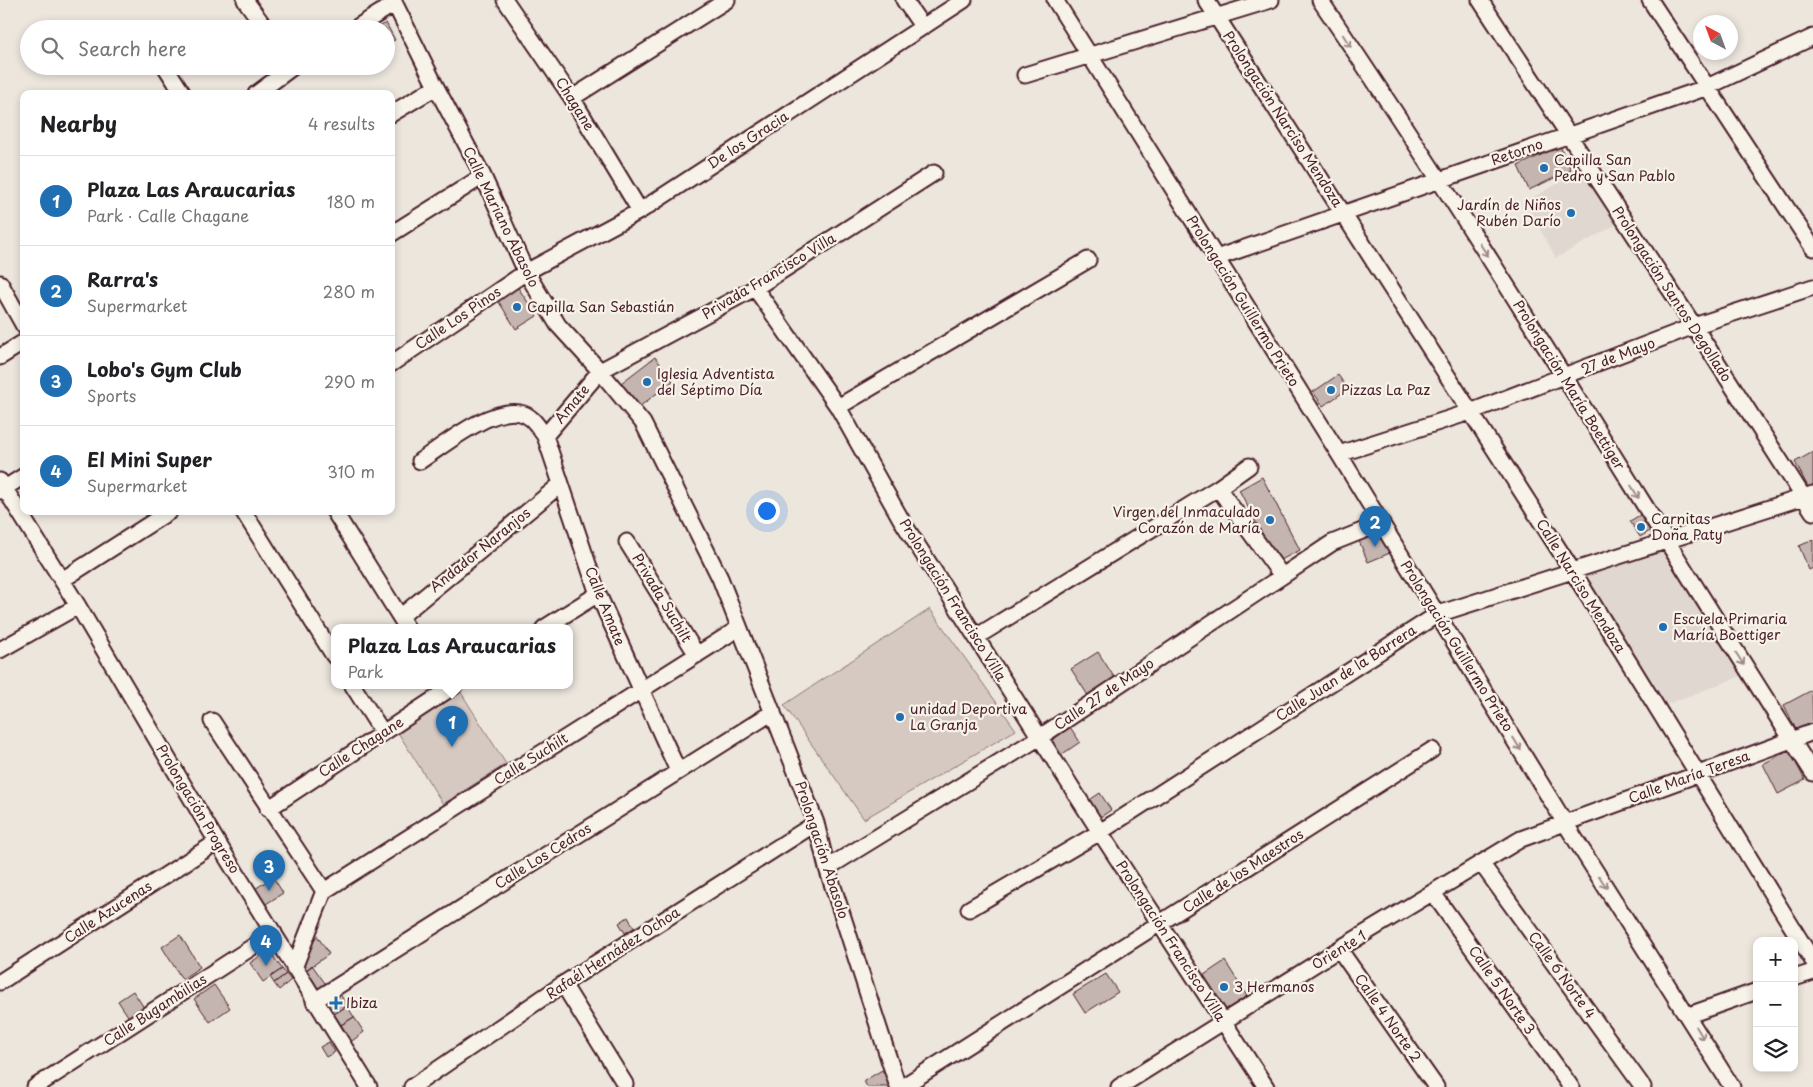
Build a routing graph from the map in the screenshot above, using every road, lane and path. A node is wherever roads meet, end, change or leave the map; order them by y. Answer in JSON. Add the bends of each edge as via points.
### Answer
{"nodes":[{"id":1,"x":245,"y":0,"type":"edge"},
{"id":2,"x":506,"y":0,"type":"edge"},
{"id":3,"x":727,"y":0,"type":"edge"},
{"id":4,"x":904,"y":0,"type":"edge"},
{"id":5,"x":964,"y":0,"type":"edge"},
{"id":6,"x":1055,"y":0,"type":"edge"},
{"id":7,"x":1206,"y":0,"type":"edge"},
{"id":8,"x":1271,"y":0,"type":"edge"},
{"id":9,"x":1320,"y":0,"type":"edge"},
{"id":10,"x":1480,"y":0,"type":"edge"},
{"id":11,"x":1650,"y":0,"type":"edge"},
{"id":12,"x":393,"y":2,"type":"edge"},
{"id":13,"x":1217,"y":17,"type":"junction"},
{"id":14,"x":259,"y":20,"type":"edge"},
{"id":15,"x":367,"y":20,"type":"edge"},
{"id":16,"x":922,"y":26,"type":"junction"},
{"id":17,"x":1813,"y":37,"type":"edge"},
{"id":18,"x":1090,"y":56,"type":"junction"},
{"id":19,"x":171,"y":75,"type":"edge"},
{"id":20,"x":281,"y":75,"type":"edge"},
{"id":21,"x":1025,"y":75,"type":"dead end"},
{"id":22,"x":436,"y":88,"type":"junction"},
{"id":23,"x":1705,"y":88,"type":"junction"},
{"id":24,"x":181,"y":90,"type":"edge"},
{"id":25,"x":261,"y":90,"type":"edge"},
{"id":26,"x":572,"y":98,"type":"junction"},
{"id":27,"x":395,"y":112,"type":"edge"},
{"id":28,"x":1569,"y":134,"type":"junction"},
{"id":29,"x":934,"y":173,"type":"dead end"},
{"id":30,"x":483,"y":176,"type":"junction"},
{"id":31,"x":1439,"y":179,"type":"junction"},
{"id":32,"x":640,"y":211,"type":"junction"},
{"id":33,"x":1344,"y":214,"type":"junction"},
{"id":34,"x":395,"y":231,"type":"edge"},
{"id":35,"x":1813,"y":248,"type":"edge"},
{"id":36,"x":1216,"y":258,"type":"junction"},
{"id":37,"x":1088,"y":260,"type":"dead end"},
{"id":38,"x":526,"y":272,"type":"junction"},
{"id":39,"x":0,"y":283,"type":"edge"},
{"id":40,"x":1813,"y":287,"type":"edge"},
{"id":41,"x":755,"y":288,"type":"junction"},
{"id":42,"x":20,"y":319,"type":"edge"},
{"id":43,"x":1694,"y":326,"type":"junction"},
{"id":44,"x":20,"y":344,"type":"edge"},
{"id":45,"x":0,"y":357,"type":"edge"},
{"id":46,"x":395,"y":361,"type":"edge"},
{"id":47,"x":600,"y":371,"type":"junction"},
{"id":48,"x":1565,"y":376,"type":"junction"},
{"id":49,"x":838,"y":407,"type":"junction"},
{"id":50,"x":1470,"y":412,"type":"junction"},
{"id":51,"x":545,"y":436,"type":"junction"},
{"id":52,"x":1339,"y":454,"type":"junction"},
{"id":53,"x":420,"y":460,"type":"dead end"},
{"id":54,"x":1249,"y":466,"type":"dead end"},
{"id":55,"x":20,"y":478,"type":"edge"},
{"id":56,"x":561,"y":484,"type":"junction"},
{"id":57,"x":1,"y":487,"type":"edge"},
{"id":58,"x":1218,"y":488,"type":"junction"},
{"id":59,"x":1808,"y":496,"type":"edge"},
{"id":60,"x":1813,"y":512,"type":"edge"},
{"id":61,"x":164,"y":515,"type":"edge"},
{"id":62,"x":246,"y":515,"type":"edge"},
{"id":63,"x":336,"y":515,"type":"edge"},
{"id":64,"x":1382,"y":523,"type":"junction"},
{"id":65,"x":1665,"y":541,"type":"junction"},
{"id":66,"x":627,"y":542,"type":"dead end"},
{"id":67,"x":1572,"y":570,"type":"junction"},
{"id":68,"x":1282,"y":576,"type":"junction"},
{"id":69,"x":62,"y":580,"type":"junction"},
{"id":70,"x":598,"y":594,"type":"junction"},
{"id":71,"x":78,"y":606,"type":"junction"},
{"id":72,"x":1438,"y":614,"type":"junction"},
{"id":73,"x":403,"y":622,"type":"edge"},
{"id":74,"x":550,"y":624,"type":"edge"},
{"id":75,"x":739,"y":628,"type":"junction"},
{"id":76,"x":976,"y":637,"type":"junction"},
{"id":77,"x":0,"y":650,"type":"edge"},
{"id":78,"x":331,"y":651,"type":"edge"},
{"id":79,"x":697,"y":655,"type":"junction"},
{"id":80,"x":355,"y":689,"type":"edge"},
{"id":81,"x":445,"y":689,"type":"edge"},
{"id":82,"x":640,"y":690,"type":"junction"},
{"id":83,"x":773,"y":712,"type":"junction"},
{"id":84,"x":212,"y":721,"type":"dead end"},
{"id":85,"x":1813,"y":732,"type":"edge"},
{"id":86,"x":383,"y":733,"type":"junction"},
{"id":87,"x":1040,"y":738,"type":"junction"},
{"id":88,"x":1792,"y":739,"type":"junction"},
{"id":89,"x":1432,"y":750,"type":"dead end"},
{"id":90,"x":678,"y":771,"type":"junction"},
{"id":91,"x":1813,"y":773,"type":"edge"},
{"id":92,"x":1698,"y":775,"type":"junction"},
{"id":93,"x":268,"y":809,"type":"junction"},
{"id":94,"x":816,"y":823,"type":"junction"},
{"id":95,"x":1565,"y":823,"type":"junction"},
{"id":96,"x":1100,"y":832,"type":"junction"},
{"id":97,"x":217,"y":842,"type":"junction"},
{"id":98,"x":1481,"y":863,"type":"junction"},
{"id":99,"x":827,"y":868,"type":"junction"},
{"id":100,"x":324,"y":891,"type":"junction"},
{"id":101,"x":1433,"y":893,"type":"junction"},
{"id":102,"x":969,"y":909,"type":"dead end"},
{"id":103,"x":1160,"y":924,"type":"junction"},
{"id":104,"x":274,"y":933,"type":"junction"},
{"id":105,"x":1339,"y":949,"type":"junction"},
{"id":106,"x":1813,"y":961,"type":"edge"},
{"id":107,"x":294,"y":968,"type":"junction"},
{"id":108,"x":1813,"y":972,"type":"edge"},
{"id":109,"x":1798,"y":977,"type":"edge"},
{"id":110,"x":0,"y":982,"type":"edge"},
{"id":111,"x":563,"y":984,"type":"junction"},
{"id":112,"x":1753,"y":992,"type":"edge"},
{"id":113,"x":314,"y":1001,"type":"junction"},
{"id":114,"x":1689,"y":1015,"type":"junction"},
{"id":115,"x":1224,"y":1023,"type":"junction"},
{"id":116,"x":624,"y":1084,"type":"dead end"},
{"id":117,"x":36,"y":1087,"type":"edge"},
{"id":118,"x":369,"y":1087,"type":"edge"},
{"id":119,"x":412,"y":1087,"type":"edge"},
{"id":120,"x":898,"y":1087,"type":"edge"},
{"id":121,"x":902,"y":1087,"type":"edge"},
{"id":122,"x":1119,"y":1087,"type":"edge"},
{"id":123,"x":1266,"y":1087,"type":"edge"},
{"id":124,"x":1436,"y":1087,"type":"edge"},
{"id":125,"x":1570,"y":1087,"type":"edge"},
{"id":126,"x":1643,"y":1087,"type":"edge"},
{"id":127,"x":1732,"y":1087,"type":"edge"}],
"edges":[{"from":1,"to":14,"type":"street"},
{"from":2,"to":26,"type":"street","name":"Chagane"},
{"from":3,"to":26,"type":"street"},
{"from":4,"to":16,"type":"street"},
{"from":5,"to":16,"type":"street","name":"De los Gracia"},
{"from":6,"to":18,"type":"street","name":"Prolongación Guillermo Prieto"},
{"from":7,"to":13,"type":"street","name":"Prolongación Narciso Mendoza"},
{"from":8,"to":13,"type":"street"},
{"from":9,"to":31,"type":"street","name":"Prolongación María Boettiger","one_way":true},
{"from":10,"to":28,"type":"street","name":"Prolongación Santos Degollado"},
{"from":11,"to":23,"type":"street"},
{"from":12,"to":15,"type":"street"},
{"from":12,"to":22,"type":"street","name":"Calle Mariano Abasolo"},
{"from":13,"to":18,"type":"street"},
{"from":13,"to":33,"type":"street","name":"Prolongación Narciso Mendoza"},
{"from":16,"to":32,"type":"street","name":"De los Gracia"},
{"from":17,"to":23,"type":"street","name":"Retorno"},
{"from":18,"to":21,"type":"street"},
{"from":18,"to":36,"type":"street","name":"Prolongación Guillermo Prieto"},
{"from":19,"to":24,"type":"street"},
{"from":20,"to":25,"type":"street"},
{"from":22,"to":27,"type":"street"},
{"from":22,"to":30,"type":"street","name":"Calle Mariano Abasolo"},
{"from":23,"to":28,"type":"street","name":"Retorno"},
{"from":23,"to":35,"type":"street"},
{"from":26,"to":32,"type":"street","name":"Chagane"},
{"from":28,"to":31,"type":"street","name":"Retorno"},
{"from":28,"to":43,"type":"street","name":"Prolongación Santos Degollado"},
{"from":29,"to":41,"type":"street","name":"Privada Francisco Villa"},
{"from":30,"to":34,"type":"street"},
{"from":30,"to":38,"type":"street","name":"Calle Mariano Abasolo"},
{"from":31,"to":33,"type":"street","name":"Retorno"},
{"from":31,"to":48,"type":"street","name":"Prolongación María Boettiger","one_way":true},
{"from":32,"to":38,"type":"street","name":"De los Gracia"},
{"from":33,"to":36,"type":"street","name":"Retorno"},
{"from":33,"to":50,"type":"street","name":"Calle Narciso Mendoza"},
{"from":36,"to":52,"type":"street","name":"Prolongación Guillermo Prieto"},
{"from":37,"to":49,"type":"street"},
{"from":38,"to":46,"type":"street","name":"Calle Los Pinos"},
{"from":38,"to":47,"type":"street","name":"Calle Mariano Abasolo","via":[[558,325]]},
{"from":39,"to":42,"type":"street"},
{"from":40,"to":43,"type":"street","name":"27 de Mayo"},
{"from":41,"to":47,"type":"street","name":"Privada Francisco Villa"},
{"from":41,"to":49,"type":"street","name":"Prolongación Francisco Villa"},
{"from":43,"to":48,"type":"street","name":"27 de Mayo"},
{"from":43,"to":59,"type":"street","name":"Prolongación Santos Degollado"},
{"from":44,"to":45,"type":"street"},
{"from":47,"to":51,"type":"street","name":"Amate"},
{"from":47,"to":75,"type":"street","name":"Calle Mariano Abasolo","via":[[643,424],[720,578]]},
{"from":48,"to":50,"type":"street","name":"27 de Mayo"},
{"from":48,"to":65,"type":"street","name":"Prolongación María Boettiger","one_way":true},
{"from":49,"to":76,"type":"street","name":"Prolongación Francisco Villa","via":[[902,521]]},
{"from":50,"to":52,"type":"street","name":"27 de Mayo"},
{"from":50,"to":67,"type":"street","name":"Calle Narciso Mendoza"},
{"from":51,"to":53,"type":"street","via":[[533,420],[520,413],[501,414],[470,428]]},
{"from":51,"to":56,"type":"street","name":"Calle Amate"},
{"from":52,"to":64,"type":"street","name":"Prolongación Guillermo Prieto"},
{"from":54,"to":58,"type":"street"},
{"from":55,"to":57,"type":"street"},
{"from":56,"to":70,"type":"street","name":"Calle Amate"},
{"from":56,"to":73,"type":"street","name":"Andador Naranjos"},
{"from":57,"to":69,"type":"street","name":"Prolongación Progreso"},
{"from":58,"to":68,"type":"street"},
{"from":58,"to":76,"type":"street"},
{"from":59,"to":60,"type":"street","name":"Prolongación Santos Degollado"},
{"from":59,"to":65,"type":"street","name":"Calle Juan de la Barrera"},
{"from":61,"to":69,"type":"street"},
{"from":62,"to":78,"type":"street"},
{"from":63,"to":73,"type":"street"},
{"from":64,"to":68,"type":"street","name":"Calle 27 de Mayo","via":[[1332,543]]},
{"from":64,"to":72,"type":"street","name":"Prolongación Guillermo Prieto"},
{"from":65,"to":67,"type":"street","name":"Calle Juan de la Barrera"},
{"from":65,"to":88,"type":"street","name":"Prolongación María Boettiger","one_way":true},
{"from":66,"to":79,"type":"street","name":"Privada Suchilt"},
{"from":67,"to":72,"type":"street","name":"Calle Juan de la Barrera"},
{"from":67,"to":92,"type":"street","name":"Calle Narciso Mendoza"},
{"from":68,"to":87,"type":"street","name":"Calle 27 de Mayo"},
{"from":69,"to":71,"type":"street","name":"Prolongación Progreso"},
{"from":70,"to":74,"type":"street"},
{"from":70,"to":82,"type":"street","name":"Calle Amate"},
{"from":71,"to":77,"type":"street"},
{"from":71,"to":97,"type":"street","name":"Prolongación Progreso"},
{"from":72,"to":95,"type":"street","name":"Prolongación Guillermo Prieto","one_way":true},
{"from":72,"to":96,"type":"street","name":"Calle Juan de la Barrera"},
{"from":75,"to":79,"type":"street","name":"Calle Suchilt"},
{"from":75,"to":83,"type":"street","name":"Prolongación Abasolo"},
{"from":76,"to":87,"type":"street","name":"Prolongación Francisco Villa"},
{"from":79,"to":82,"type":"street","name":"Calle Suchilt"},
{"from":80,"to":86,"type":"street"},
{"from":81,"to":86,"type":"street","name":"Calle Chagane"},
{"from":82,"to":90,"type":"street","name":"Calle Amate"},
{"from":82,"to":100,"type":"street","name":"Calle Suchilt"},
{"from":83,"to":90,"type":"street","name":"Calle Los Cedros"},
{"from":83,"to":94,"type":"street","name":"Prolongación Abasolo"},
{"from":84,"to":93,"type":"street"},
{"from":85,"to":88,"type":"street","name":"Calle María Teresa"},
{"from":86,"to":93,"type":"street","name":"Calle Chagane"},
{"from":87,"to":96,"type":"street","name":"Prolongación Francisco Villa"},
{"from":87,"to":99,"type":"street","name":"Calle 27 de Mayo"},
{"from":88,"to":91,"type":"street","name":"Prolongación María Boettiger"},
{"from":88,"to":92,"type":"street","name":"Calle María Teresa"},
{"from":89,"to":103,"type":"street","name":"Calle de los Maestros"},
{"from":90,"to":113,"type":"street","name":"Calle Los Cedros"},
{"from":92,"to":95,"type":"street","name":"Calle María Teresa"},
{"from":92,"to":106,"type":"street","name":"Calle Narciso Mendoza"},
{"from":93,"to":100,"type":"street"},
{"from":94,"to":99,"type":"street","name":"Prolongación Abasolo"},
{"from":94,"to":111,"type":"street","name":"Rafaél Hernádez Ochoa"},
{"from":95,"to":98,"type":"street","name":"Oriente 1","via":[[1522,839]]},
{"from":95,"to":114,"type":"street","name":"Prolongación Guillermo Prieto","one_way":true},
{"from":96,"to":102,"type":"street","name":"Calle Juan de la Barrera"},
{"from":96,"to":103,"type":"street","name":"Prolongación Francisco Villa"},
{"from":97,"to":104,"type":"street","name":"Prolongación Progreso"},
{"from":97,"to":110,"type":"street","name":"Calle Azucenas"},
{"from":98,"to":101,"type":"street","name":"Oriente 1"},
{"from":98,"to":126,"type":"street","name":"Calle 6 Norte 4"},
{"from":99,"to":120,"type":"street","name":"Prolongación Abasolo"},
{"from":100,"to":107,"type":"street"},
{"from":101,"to":105,"type":"street","name":"Oriente 1"},
{"from":101,"to":125,"type":"street","name":"Calle 5 Norte 3"},
{"from":103,"to":115,"type":"street","name":"Prolongación Francisco Villa"},
{"from":103,"to":121,"type":"street","name":"Calle de los Maestros"},
{"from":104,"to":107,"type":"street","name":"Prolongación Progreso"},
{"from":104,"to":117,"type":"street","name":"Calle Bugambilias"},
{"from":105,"to":115,"type":"street","name":"Oriente 1"},
{"from":105,"to":124,"type":"street","name":"Calle 4 Norte 2"},
{"from":107,"to":113,"type":"street","name":"Prolongación Progreso"},
{"from":108,"to":109,"type":"street"},
{"from":111,"to":116,"type":"street"},
{"from":111,"to":119,"type":"street","name":"Rafaél Hernádez Ochoa"},
{"from":112,"to":114,"type":"street"},
{"from":113,"to":118,"type":"street","name":"Prolongación Progreso"},
{"from":114,"to":127,"type":"street","name":"Prolongación Guillermo Prieto","one_way":true},
{"from":115,"to":122,"type":"street","name":"Oriente 1"},
{"from":115,"to":123,"type":"street","name":"Prolongación Francisco Villa"}]}
